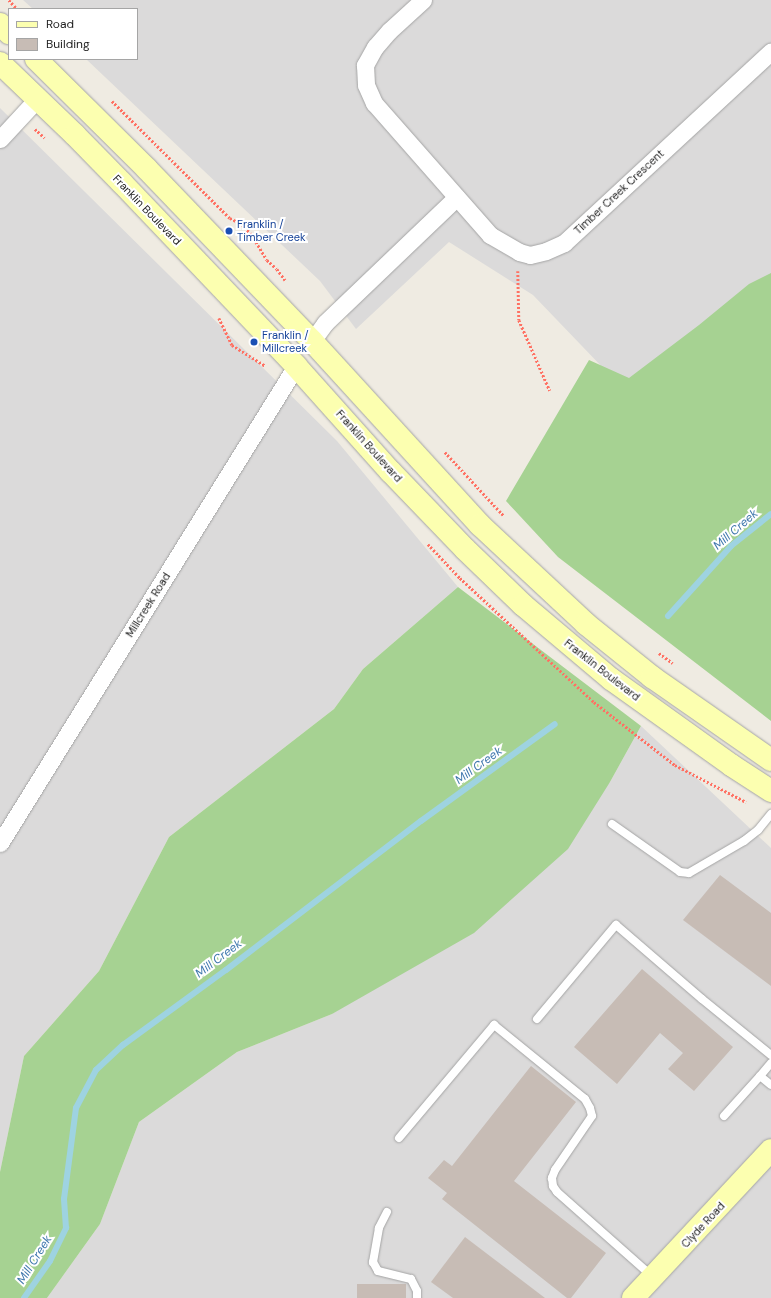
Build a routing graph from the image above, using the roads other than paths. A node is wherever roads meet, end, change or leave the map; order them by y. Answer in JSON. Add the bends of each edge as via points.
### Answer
{"nodes":[{"id":1,"x":423,"y":0,"type":"edge"},
{"id":2,"x":0,"y":24,"type":"edge"},
{"id":3,"x":8,"y":32,"type":"edge"},
{"id":4,"x":771,"y":51,"type":"edge"},
{"id":5,"x":37,"y":60,"type":"edge"},
{"id":6,"x":0,"y":63,"type":"edge"},
{"id":7,"x":37,"y":99,"type":"junction"},
{"id":8,"x":0,"y":139,"type":"edge"},
{"id":9,"x":457,"y":197,"type":"junction"},
{"id":10,"x":312,"y":341,"type":"junction"},
{"id":11,"x":296,"y":366,"type":"junction"},
{"id":12,"x":771,"y":760,"type":"edge"},
{"id":13,"x":771,"y":791,"type":"edge"},
{"id":14,"x":771,"y":814,"type":"edge"},
{"id":15,"x":612,"y":824,"type":"dead end"},
{"id":16,"x":0,"y":843,"type":"edge"},
{"id":17,"x":537,"y":1019,"type":"dead end"},
{"id":18,"x":771,"y":1055,"type":"edge"},
{"id":19,"x":771,"y":1063,"type":"edge"},
{"id":20,"x":760,"y":1076,"type":"junction"},
{"id":21,"x":771,"y":1085,"type":"edge"},
{"id":22,"x":724,"y":1116,"type":"dead end"},
{"id":23,"x":399,"y":1138,"type":"dead end"},
{"id":24,"x":771,"y":1150,"type":"edge"},
{"id":25,"x":387,"y":1212,"type":"dead end"},
{"id":26,"x":654,"y":1278,"type":"junction"},
{"id":27,"x":417,"y":1298,"type":"edge"},
{"id":28,"x":633,"y":1298,"type":"edge"}],
"edges":[{"from":1,"to":9,"type":"street","name":"Timber Creek Crescent","via":[[375,47],[365,65],[366,85],[374,102]]},
{"from":2,"to":3,"type":"main road"},
{"from":4,"to":9,"type":"street","name":"Timber Creek Crescent","via":[[564,242],[546,251],[530,255],[518,252],[490,235]]},
{"from":5,"to":10,"type":"main road","via":[[147,169]]},
{"from":6,"to":7,"type":"main road","name":"Franklin Boulevard"},
{"from":7,"to":8,"type":"street"},
{"from":7,"to":11,"type":"main road","name":"Franklin Boulevard","via":[[96,156]]},
{"from":9,"to":10,"type":"street","via":[[325,323]]},
{"from":10,"to":12,"type":"main road","via":[[480,525],[542,584],[586,624],[652,677]]},
{"from":11,"to":13,"type":"main road","name":"Franklin Boulevard","via":[[417,499],[523,605],[611,679]]},
{"from":11,"to":16,"type":"street","name":"Millcreek Road"},
{"from":14,"to":15,"type":"lane","via":[[758,830],[744,841],[689,873],[680,872]]},
{"from":17,"to":18,"type":"lane","via":[[616,925]]},
{"from":19,"to":20,"type":"lane"},
{"from":20,"to":21,"type":"lane"},
{"from":20,"to":22,"type":"lane"},
{"from":23,"to":26,"type":"lane","via":[[494,1025],[585,1099],[592,1116],[555,1170],[553,1186]]},
{"from":24,"to":26,"type":"main road","name":"Clyde Road"},
{"from":25,"to":27,"type":"lane","via":[[379,1228],[373,1262],[378,1271],[412,1279],[418,1291]]},
{"from":26,"to":28,"type":"main road","name":"Clyde Road"}]}
